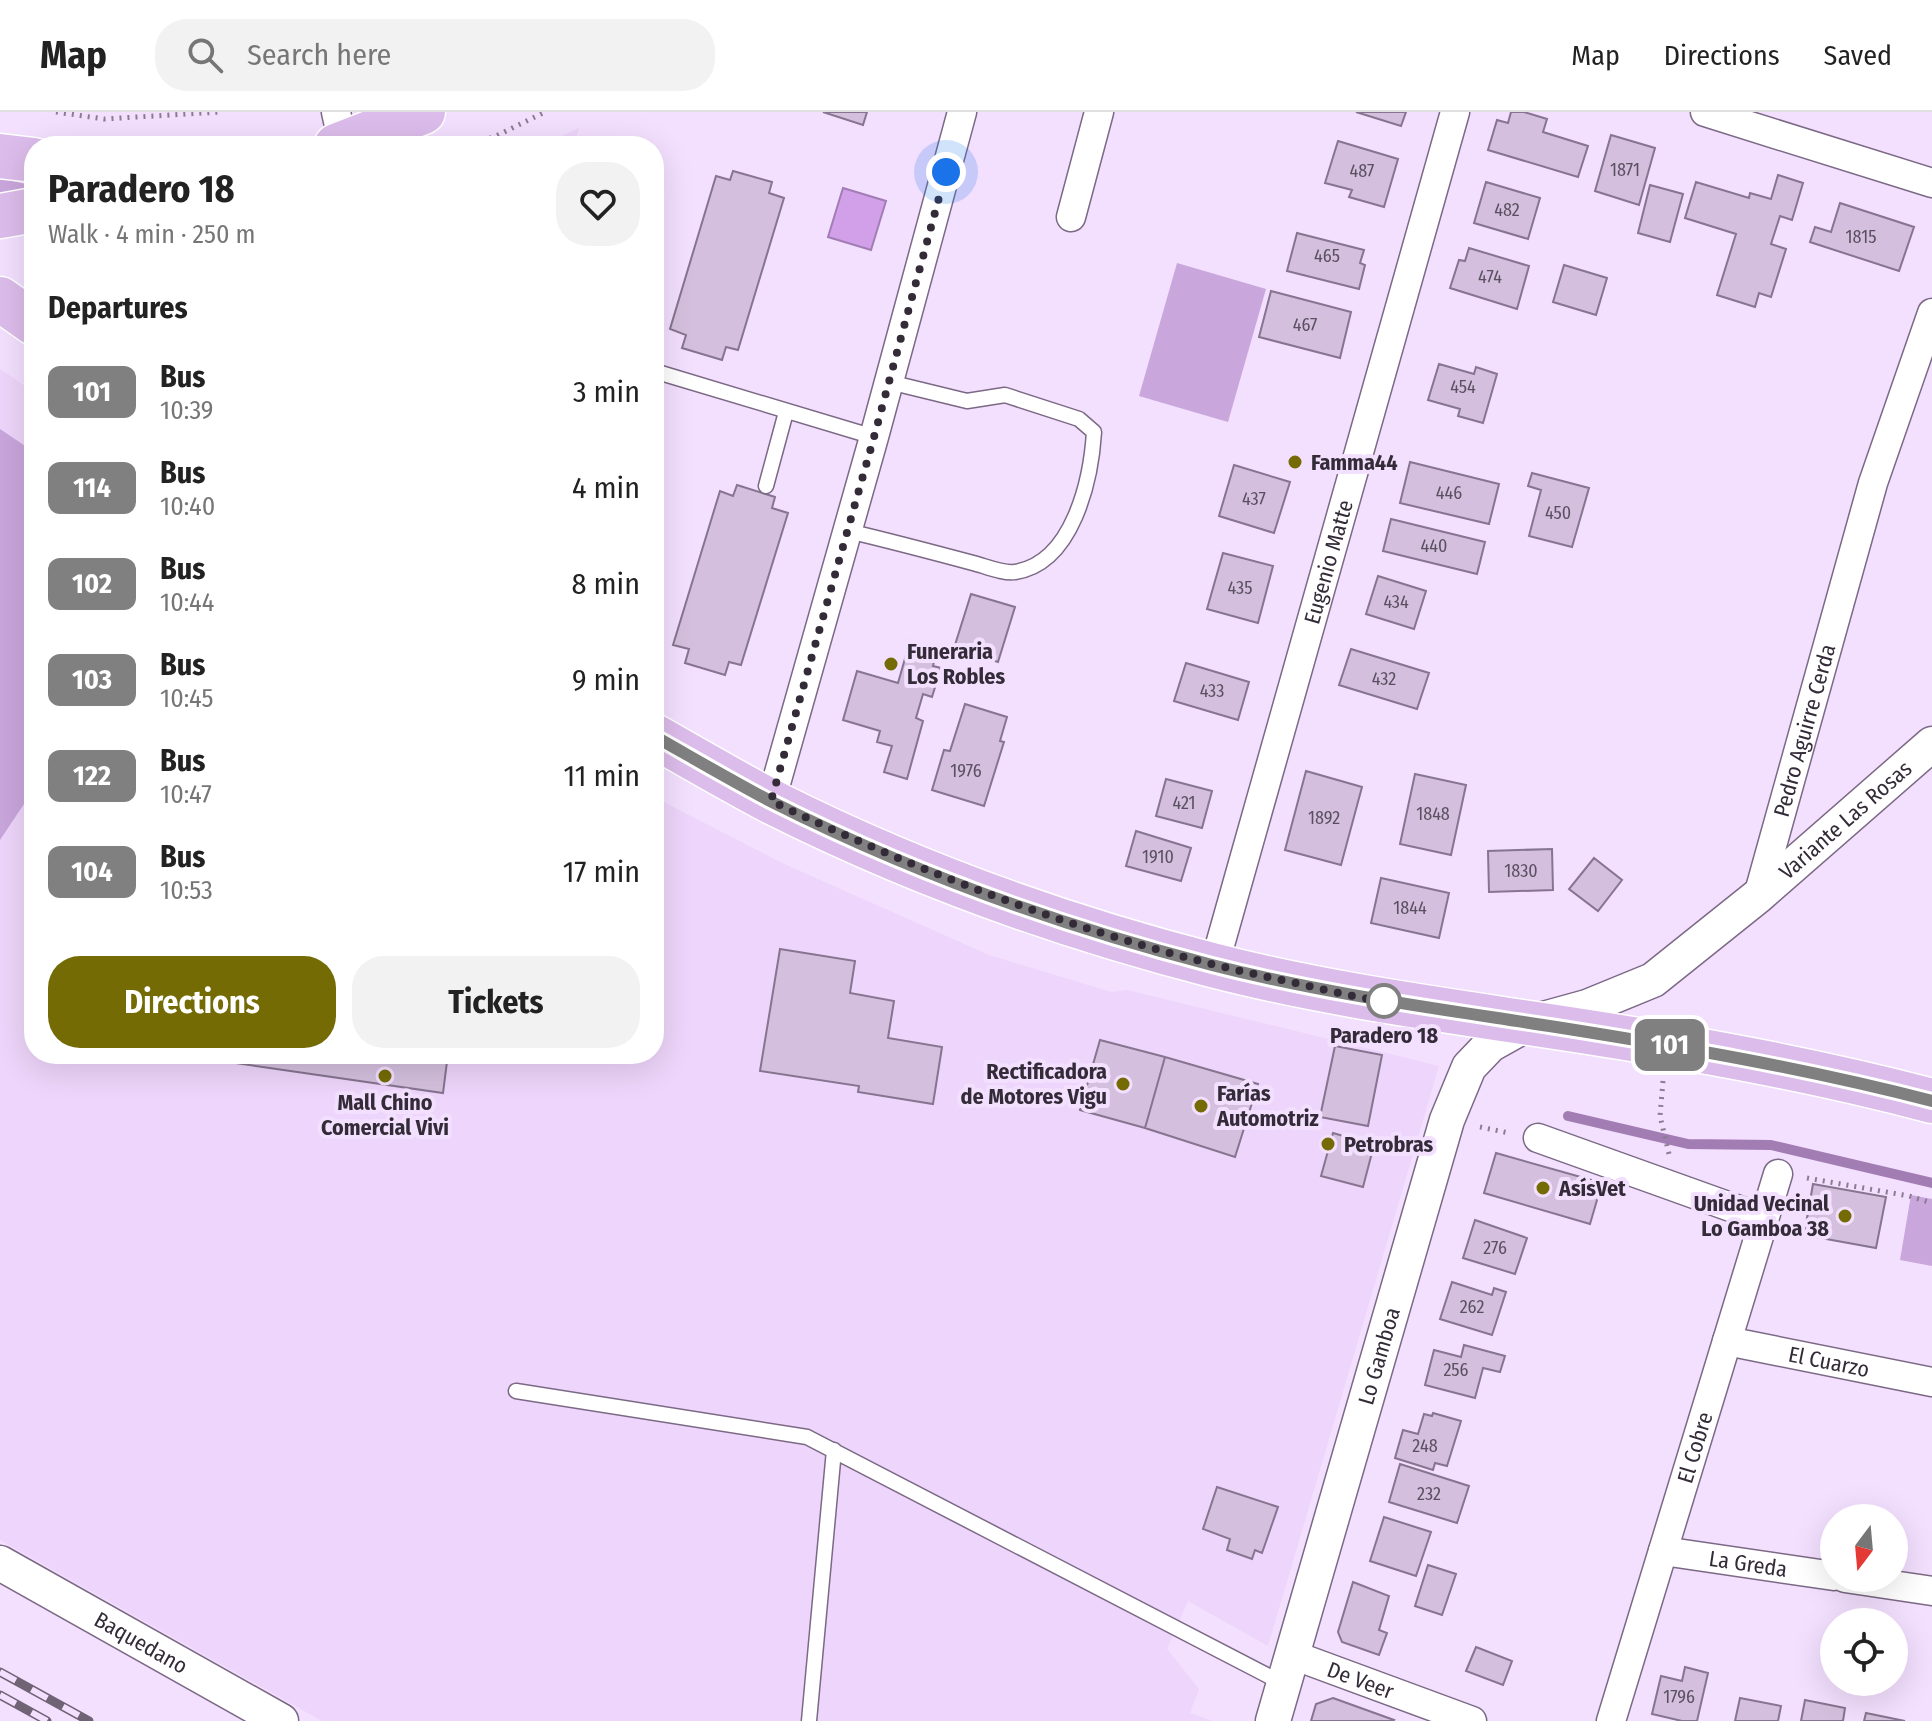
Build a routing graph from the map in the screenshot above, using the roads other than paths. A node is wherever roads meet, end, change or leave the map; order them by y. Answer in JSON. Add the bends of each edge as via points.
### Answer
{"nodes":[{"id":1,"x":423,"y":112,"type":"edge"},
{"id":2,"x":962,"y":112,"type":"edge"},
{"id":3,"x":1099,"y":112,"type":"edge"},
{"id":4,"x":1455,"y":112,"type":"edge"},
{"id":5,"x":1705,"y":112,"type":"edge"},
{"id":6,"x":343,"y":136,"type":"edge"},
{"id":7,"x":0,"y":156,"type":"edge"},
{"id":8,"x":24,"y":159,"type":"edge"},
{"id":9,"x":1932,"y":183,"type":"edge"},
{"id":10,"x":24,"y":212,"type":"edge"},
{"id":11,"x":0,"y":216,"type":"edge"},
{"id":12,"x":1071,"y":217,"type":"dead end"},
{"id":13,"x":0,"y":299,"type":"edge"},
{"id":14,"x":1932,"y":313,"type":"edge"},
{"id":15,"x":24,"y":316,"type":"edge"},
{"id":16,"x":664,"y":374,"type":"edge"},
{"id":17,"x":889,"y":382,"type":"junction"},
{"id":18,"x":786,"y":412,"type":"junction"},
{"id":19,"x":874,"y":437,"type":"junction"},
{"id":20,"x":766,"y":486,"type":"dead end"},
{"id":21,"x":848,"y":531,"type":"junction"},
{"id":22,"x":664,"y":742,"type":"edge"},
{"id":23,"x":1932,"y":744,"type":"edge"},
{"id":24,"x":771,"y":801,"type":"junction"},
{"id":25,"x":1758,"y":896,"type":"junction"},
{"id":26,"x":1214,"y":966,"type":"junction"},
{"id":27,"x":1529,"y":1023,"type":"junction"},
{"id":28,"x":1932,"y":1101,"type":"edge"},
{"id":29,"x":1538,"y":1138,"type":"road end"},
{"id":30,"x":1778,"y":1174,"type":"road end"},
{"id":31,"x":1764,"y":1219,"type":"junction"},
{"id":32,"x":1727,"y":1341,"type":"junction"},
{"id":33,"x":1932,"y":1382,"type":"edge"},
{"id":34,"x":516,"y":1391,"type":"dead end"},
{"id":35,"x":834,"y":1450,"type":"junction"},
{"id":36,"x":1663,"y":1551,"type":"junction"},
{"id":37,"x":0,"y":1563,"type":"edge"},
{"id":38,"x":1820,"y":1574,"type":"edge"},
{"id":39,"x":1908,"y":1587,"type":"edge"},
{"id":40,"x":1932,"y":1591,"type":"edge"},
{"id":41,"x":1288,"y":1670,"type":"junction"},
{"id":42,"x":281,"y":1721,"type":"edge"},
{"id":43,"x":809,"y":1721,"type":"edge"},
{"id":44,"x":1273,"y":1721,"type":"edge"},
{"id":45,"x":1472,"y":1721,"type":"edge"},
{"id":46,"x":1611,"y":1721,"type":"edge"}],
"edges":[{"from":1,"to":6,"type":"main road"},
{"from":2,"to":17,"type":"street"},
{"from":3,"to":12,"type":"street"},
{"from":4,"to":26,"type":"street","name":"Eugenio Matte"},
{"from":5,"to":9,"type":"street"},
{"from":7,"to":8,"type":"main road"},
{"from":10,"to":11,"type":"main road"},
{"from":13,"to":15,"type":"main road"},
{"from":14,"to":25,"type":"street","name":"Pedro Aguirre Cerda","via":[[1873,483]]},
{"from":16,"to":18,"type":"lane"},
{"from":17,"to":19,"type":"street"},
{"from":17,"to":21,"type":"lane","via":[[967,401],[1005,395],[1079,419],[1094,432],[1092,462],[1066,536],[1046,560],[1014,573]]},
{"from":18,"to":19,"type":"lane"},
{"from":18,"to":20,"type":"lane"},
{"from":19,"to":21,"type":"street"},
{"from":21,"to":24,"type":"street"},
{"from":22,"to":24,"type":"main road"},
{"from":23,"to":25,"type":"street","name":"Variante Las Rosas"},
{"from":24,"to":26,"type":"main road","via":[[996,898]]},
{"from":25,"to":27,"type":"street","via":[[1653,980]]},
{"from":26,"to":27,"type":"main road","via":[[1384,1001]]},
{"from":27,"to":28,"type":"main road","via":[[1667,1045]]},
{"from":27,"to":41,"type":"street","name":"Lo Gamboa","via":[[1490,1045],[1469,1067],[1447,1120]]},
{"from":29,"to":31,"type":"street"},
{"from":30,"to":31,"type":"street","name":"El Cobre"},
{"from":31,"to":32,"type":"street","name":"El Cobre"},
{"from":32,"to":33,"type":"street","name":"El Cuarzo"},
{"from":32,"to":36,"type":"street","name":"El Cobre"},
{"from":34,"to":35,"type":"lane","via":[[807,1437]]},
{"from":35,"to":41,"type":"lane"},
{"from":35,"to":43,"type":"lane"},
{"from":36,"to":38,"type":"street","name":"La Greda"},
{"from":36,"to":46,"type":"street","name":"El Cobre"},
{"from":37,"to":42,"type":"street","name":"Baquedano"},
{"from":39,"to":40,"type":"street"},
{"from":41,"to":44,"type":"street","name":"Lo Gamboa"},
{"from":41,"to":45,"type":"street","name":"De Veer"}]}
